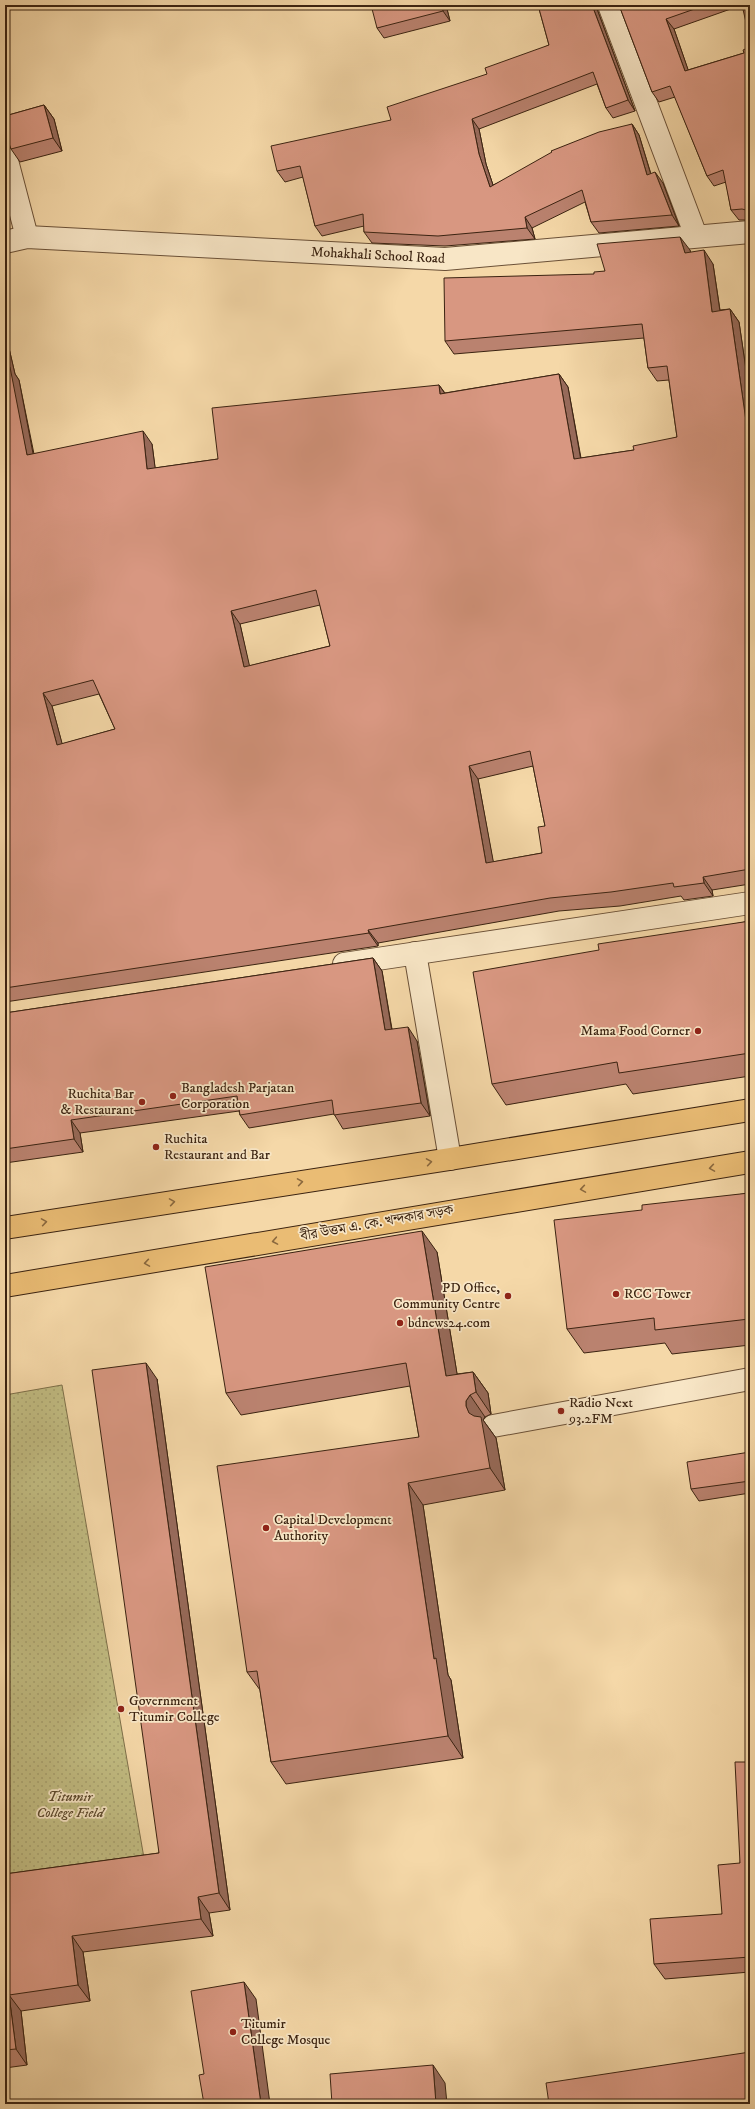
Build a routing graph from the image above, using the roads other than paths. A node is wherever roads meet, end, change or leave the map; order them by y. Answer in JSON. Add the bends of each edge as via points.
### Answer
{"nodes":[{"id":1,"x":609,"y":5,"type":"edge"},
{"id":2,"x":5,"y":153,"type":"edge"},
{"id":3,"x":750,"y":232,"type":"edge"},
{"id":4,"x":696,"y":236,"type":"junction"},
{"id":5,"x":27,"y":237,"type":"junction"},
{"id":6,"x":5,"y":242,"type":"edge"},
{"id":7,"x":750,"y":903,"type":"edge"},
{"id":8,"x":416,"y":953,"type":"junction"},
{"id":9,"x":322,"y":967,"type":"edge"},
{"id":10,"x":750,"y":1110,"type":"edge"},
{"id":11,"x":450,"y":1160,"type":"junction"},
{"id":12,"x":750,"y":1162,"type":"edge"},
{"id":13,"x":5,"y":1228,"type":"edge"},
{"id":14,"x":5,"y":1286,"type":"edge"},
{"id":15,"x":750,"y":1379,"type":"edge"},
{"id":16,"x":493,"y":1426,"type":"dead end"}],
"edges":[{"from":1,"to":4,"type":"street"},
{"from":2,"to":5,"type":"street"},
{"from":3,"to":4,"type":"street","name":"Mohakhali School Road"},
{"from":4,"to":5,"type":"street","name":"Mohakhali School Road","via":[[445,259]]},
{"from":5,"to":6,"type":"street","name":"Mohakhali School Road"},
{"from":7,"to":8,"type":"street"},
{"from":8,"to":9,"type":"street"},
{"from":8,"to":11,"type":"street"},
{"from":10,"to":11,"type":"main road"},
{"from":13,"to":11,"type":"main road","one_way":true},
{"from":12,"to":14,"type":"main road","name":"বীর উত্তম এ. কে. খন্দকার সড়ক","one_way":true},
{"from":15,"to":16,"type":"street"}]}
